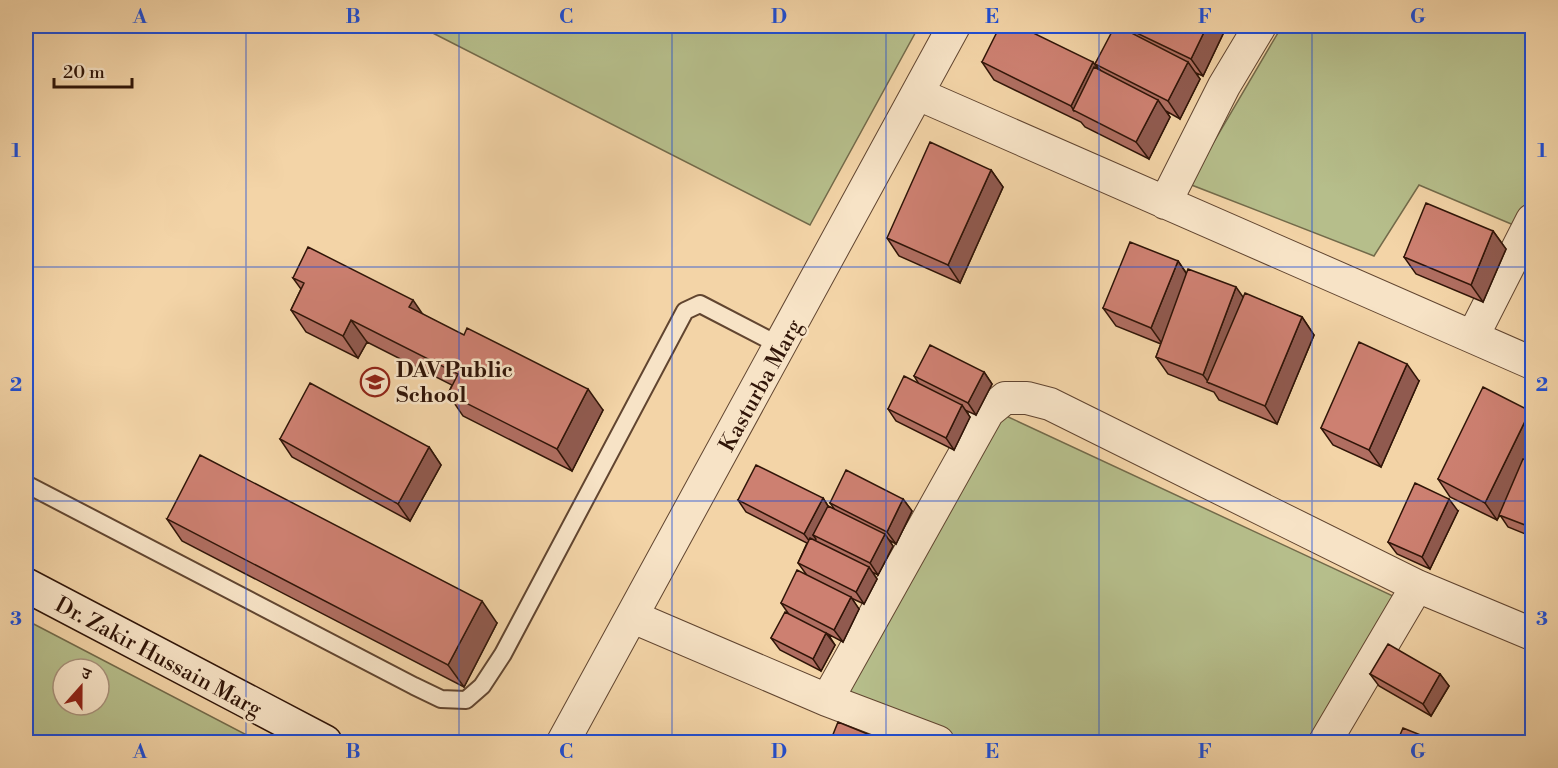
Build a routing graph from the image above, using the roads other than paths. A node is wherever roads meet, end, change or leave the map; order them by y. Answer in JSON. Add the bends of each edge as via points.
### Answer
{"nodes":[{"id":1,"x":954,"y":26,"type":"edge"},
{"id":2,"x":1260,"y":26,"type":"edge"},
{"id":3,"x":918,"y":94,"type":"junction"},
{"id":4,"x":1165,"y":203,"type":"junction"},
{"id":5,"x":1533,"y":220,"type":"edge"},
{"id":6,"x":1473,"y":336,"type":"junction"},
{"id":7,"x":781,"y":346,"type":"junction"},
{"id":8,"x":1533,"y":363,"type":"edge"},
{"id":9,"x":26,"y":484,"type":"edge"},
{"id":10,"x":26,"y":585,"type":"edge"},
{"id":11,"x":1417,"y":586,"type":"junction"},
{"id":12,"x":633,"y":617,"type":"junction"},
{"id":13,"x":1533,"y":634,"type":"edge"},
{"id":14,"x":827,"y":700,"type":"junction"},
{"id":15,"x":324,"y":742,"type":"edge"},
{"id":16,"x":563,"y":742,"type":"edge"},
{"id":17,"x":938,"y":742,"type":"edge"},
{"id":18,"x":1324,"y":742,"type":"edge"}],
"edges":[{"from":1,"to":3,"type":"street","name":"Kasturba Marg"},
{"from":2,"to":4,"type":"street","via":[[1224,86]]},
{"from":3,"to":4,"type":"street"},
{"from":3,"to":7,"type":"street","name":"Kasturba Marg"},
{"from":4,"to":6,"type":"street"},
{"from":5,"to":6,"type":"street"},
{"from":6,"to":8,"type":"street"},
{"from":7,"to":9,"type":"lane","via":[[700,304],[685,311],[504,654],[482,686],[466,700],[441,699],[414,686]]},
{"from":7,"to":12,"type":"street","name":"Kasturba Marg"},
{"from":10,"to":15,"type":"street","name":"Dr. Zakir Hussain Marg"},
{"from":11,"to":13,"type":"street"},
{"from":11,"to":14,"type":"street","via":[[1050,404],[1005,398],[988,412]]},
{"from":11,"to":18,"type":"street"},
{"from":12,"to":14,"type":"street"},
{"from":12,"to":16,"type":"street","name":"Kasturba Marg"},
{"from":14,"to":17,"type":"street"}]}
